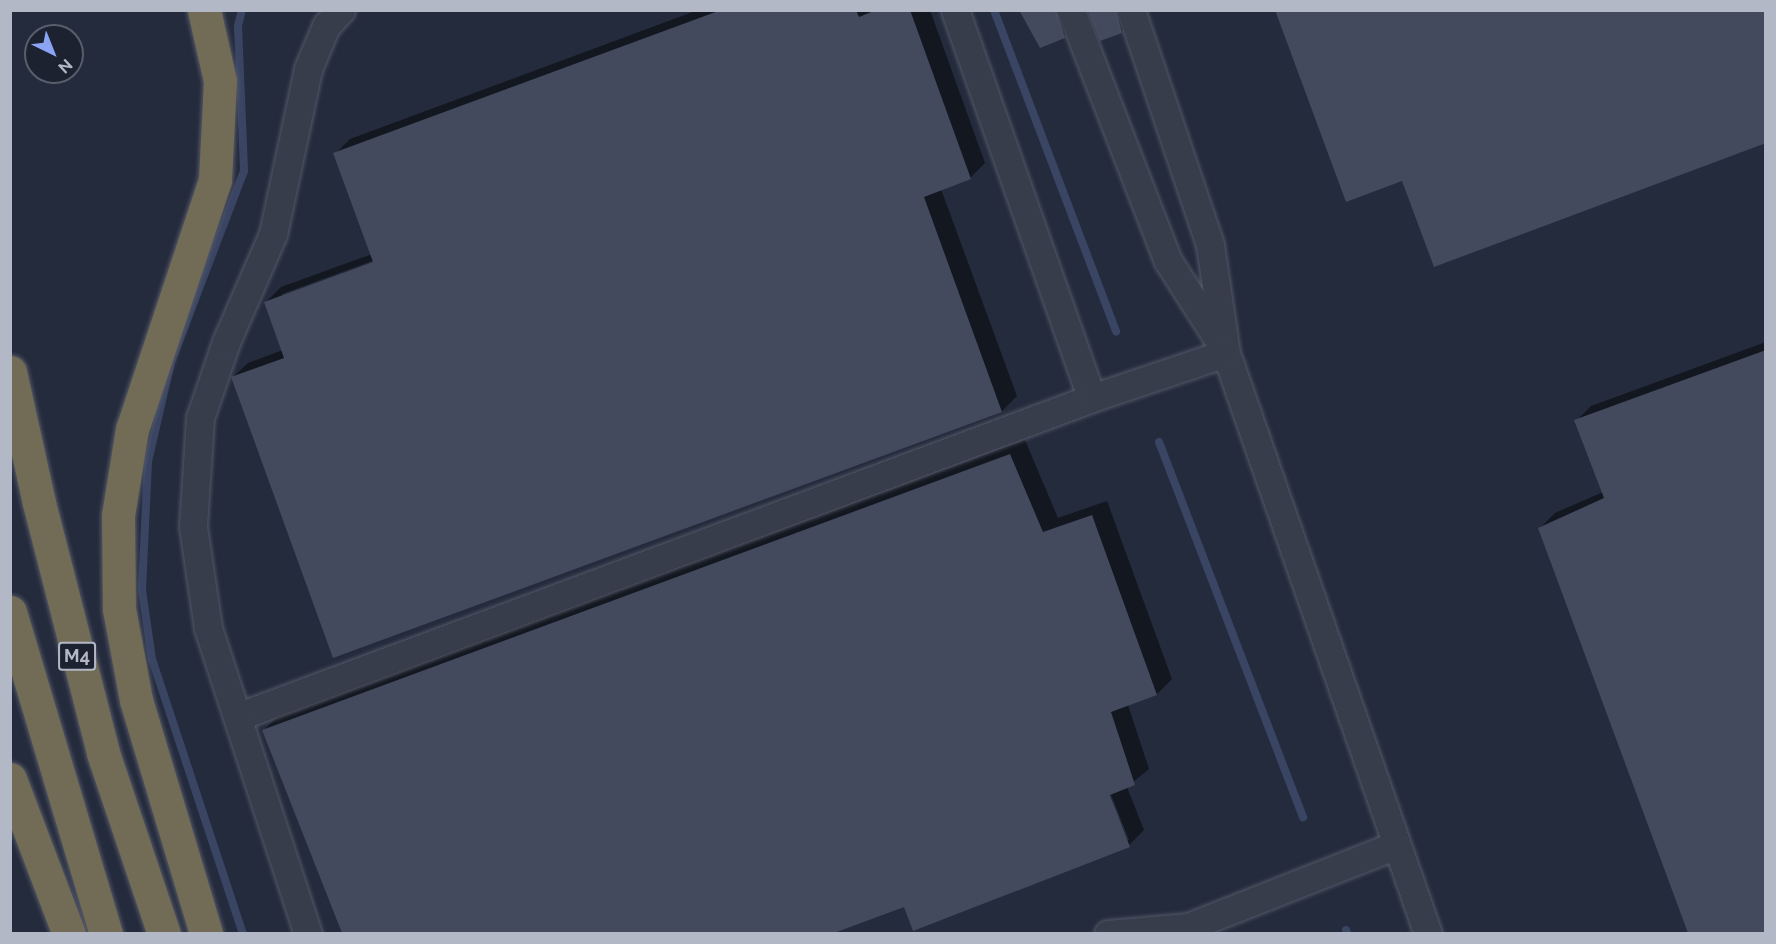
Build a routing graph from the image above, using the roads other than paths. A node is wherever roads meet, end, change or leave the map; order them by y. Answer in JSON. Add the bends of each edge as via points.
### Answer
{"nodes":[{"id":1,"x":204,"y":10,"type":"edge"},
{"id":2,"x":229,"y":10,"type":"edge"},
{"id":3,"x":341,"y":10,"type":"edge"},
{"id":4,"x":955,"y":10,"type":"edge"},
{"id":5,"x":1071,"y":10,"type":"edge"},
{"id":6,"x":1131,"y":10,"type":"edge"},
{"id":7,"x":220,"y":81,"type":"junction"},
{"id":8,"x":1226,"y":352,"type":"junction"},
{"id":9,"x":10,"y":372,"type":"edge"},
{"id":10,"x":1092,"y":398,"type":"junction"},
{"id":11,"x":10,"y":612,"type":"edge"},
{"id":12,"x":237,"y":717,"type":"junction"},
{"id":13,"x":10,"y":780,"type":"edge"},
{"id":14,"x":1396,"y":845,"type":"junction"},
{"id":15,"x":69,"y":933,"type":"edge"},
{"id":16,"x":106,"y":933,"type":"edge"},
{"id":17,"x":164,"y":933,"type":"edge"},
{"id":18,"x":206,"y":933,"type":"edge"},
{"id":19,"x":308,"y":933,"type":"edge"},
{"id":20,"x":1108,"y":933,"type":"edge"},
{"id":21,"x":1428,"y":933,"type":"edge"}],
"edges":[{"from":1,"to":7,"type":"highway"},
{"from":2,"to":7,"type":"highway"},
{"from":3,"to":12,"type":"street","via":[[326,26],[308,69],[273,234],[226,342],[200,418],[193,526],[208,628]]},
{"from":4,"to":10,"type":"street"},
{"from":5,"to":8,"type":"street","via":[[1168,261]]},
{"from":6,"to":8,"type":"street","via":[[1210,245]]},
{"from":7,"to":18,"type":"highway","via":[[215,180],[132,429],[118,515],[119,609],[136,700]]},
{"from":8,"to":10,"type":"street"},
{"from":8,"to":14,"type":"street"},
{"from":9,"to":17,"type":"highway","number":"M4","via":[[103,753]]},
{"from":10,"to":12,"type":"street"},
{"from":11,"to":16,"type":"highway"},
{"from":12,"to":19,"type":"street"},
{"from":13,"to":15,"type":"highway"},
{"from":14,"to":20,"type":"street","via":[[1188,927]]},
{"from":14,"to":21,"type":"street"}]}
